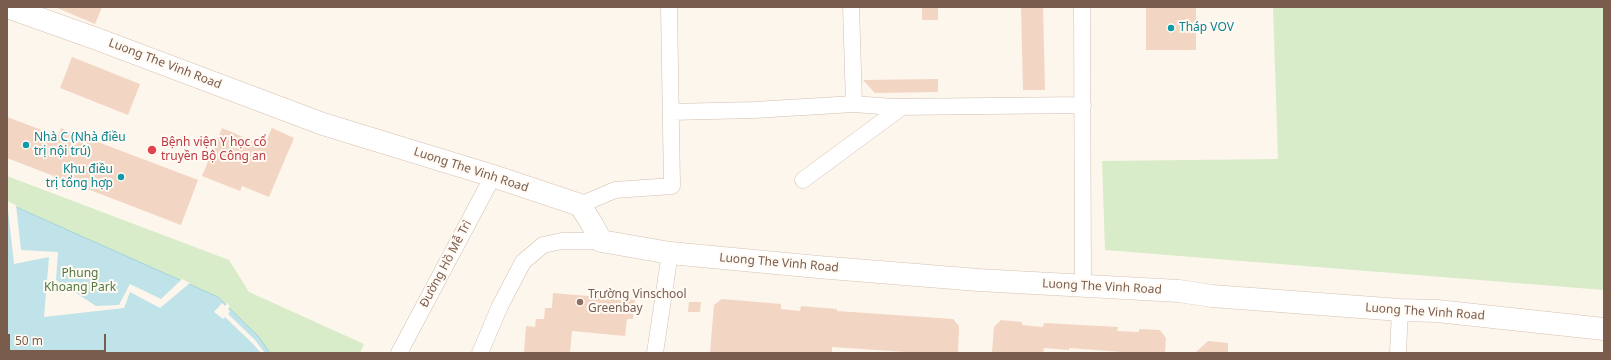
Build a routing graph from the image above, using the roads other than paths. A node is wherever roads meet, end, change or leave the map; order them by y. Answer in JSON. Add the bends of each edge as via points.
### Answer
{"nodes":[{"id":1,"x":7,"y":7,"type":"edge"},
{"id":2,"x":668,"y":7,"type":"edge"},
{"id":3,"x":851,"y":7,"type":"edge"},
{"id":4,"x":1082,"y":7,"type":"edge"},
{"id":5,"x":854,"y":104,"type":"junction"},
{"id":6,"x":1083,"y":105,"type":"junction"},
{"id":7,"x":902,"y":107,"type":"junction"},
{"id":8,"x":671,"y":112,"type":"junction"},
{"id":9,"x":493,"y":176,"type":"junction"},
{"id":10,"x":803,"y":180,"type":"dead end"},
{"id":11,"x":580,"y":206,"type":"junction"},
{"id":12,"x":601,"y":241,"type":"junction"},
{"id":13,"x":670,"y":253,"type":"junction"},
{"id":14,"x":1083,"y":285,"type":"junction"},
{"id":15,"x":1400,"y":310,"type":"junction"},
{"id":16,"x":1604,"y":329,"type":"edge"},
{"id":17,"x":399,"y":353,"type":"edge"},
{"id":18,"x":480,"y":353,"type":"edge"},
{"id":19,"x":655,"y":353,"type":"edge"},
{"id":20,"x":1398,"y":353,"type":"edge"}],
"edges":[{"from":1,"to":9,"type":"street","name":"Luong The Vinh Road","via":[[323,124]]},
{"from":2,"to":8,"type":"street"},
{"from":3,"to":5,"type":"street"},
{"from":4,"to":6,"type":"street"},
{"from":5,"to":7,"type":"street"},
{"from":5,"to":8,"type":"street"},
{"from":6,"to":7,"type":"street"},
{"from":6,"to":14,"type":"street"},
{"from":7,"to":10,"type":"street"},
{"from":8,"to":11,"type":"street","via":[[672,186],[615,190]]},
{"from":9,"to":11,"type":"street","name":"Luong The Vinh Road"},
{"from":9,"to":17,"type":"street","name":"Đường Hồ Mễ Trì"},
{"from":11,"to":12,"type":"street"},
{"from":12,"to":13,"type":"street","name":"Luong The Vinh Road"},
{"from":12,"to":18,"type":"street","via":[[562,241],[543,245],[523,262]]},
{"from":13,"to":14,"type":"street","name":"Luong The Vinh Road","via":[[978,280]]},
{"from":13,"to":19,"type":"street"},
{"from":14,"to":15,"type":"street","name":"Luong The Vinh Road"},
{"from":15,"to":16,"type":"street","name":"Luong The Vinh Road","via":[[1437,311]]},
{"from":15,"to":20,"type":"street"}]}
